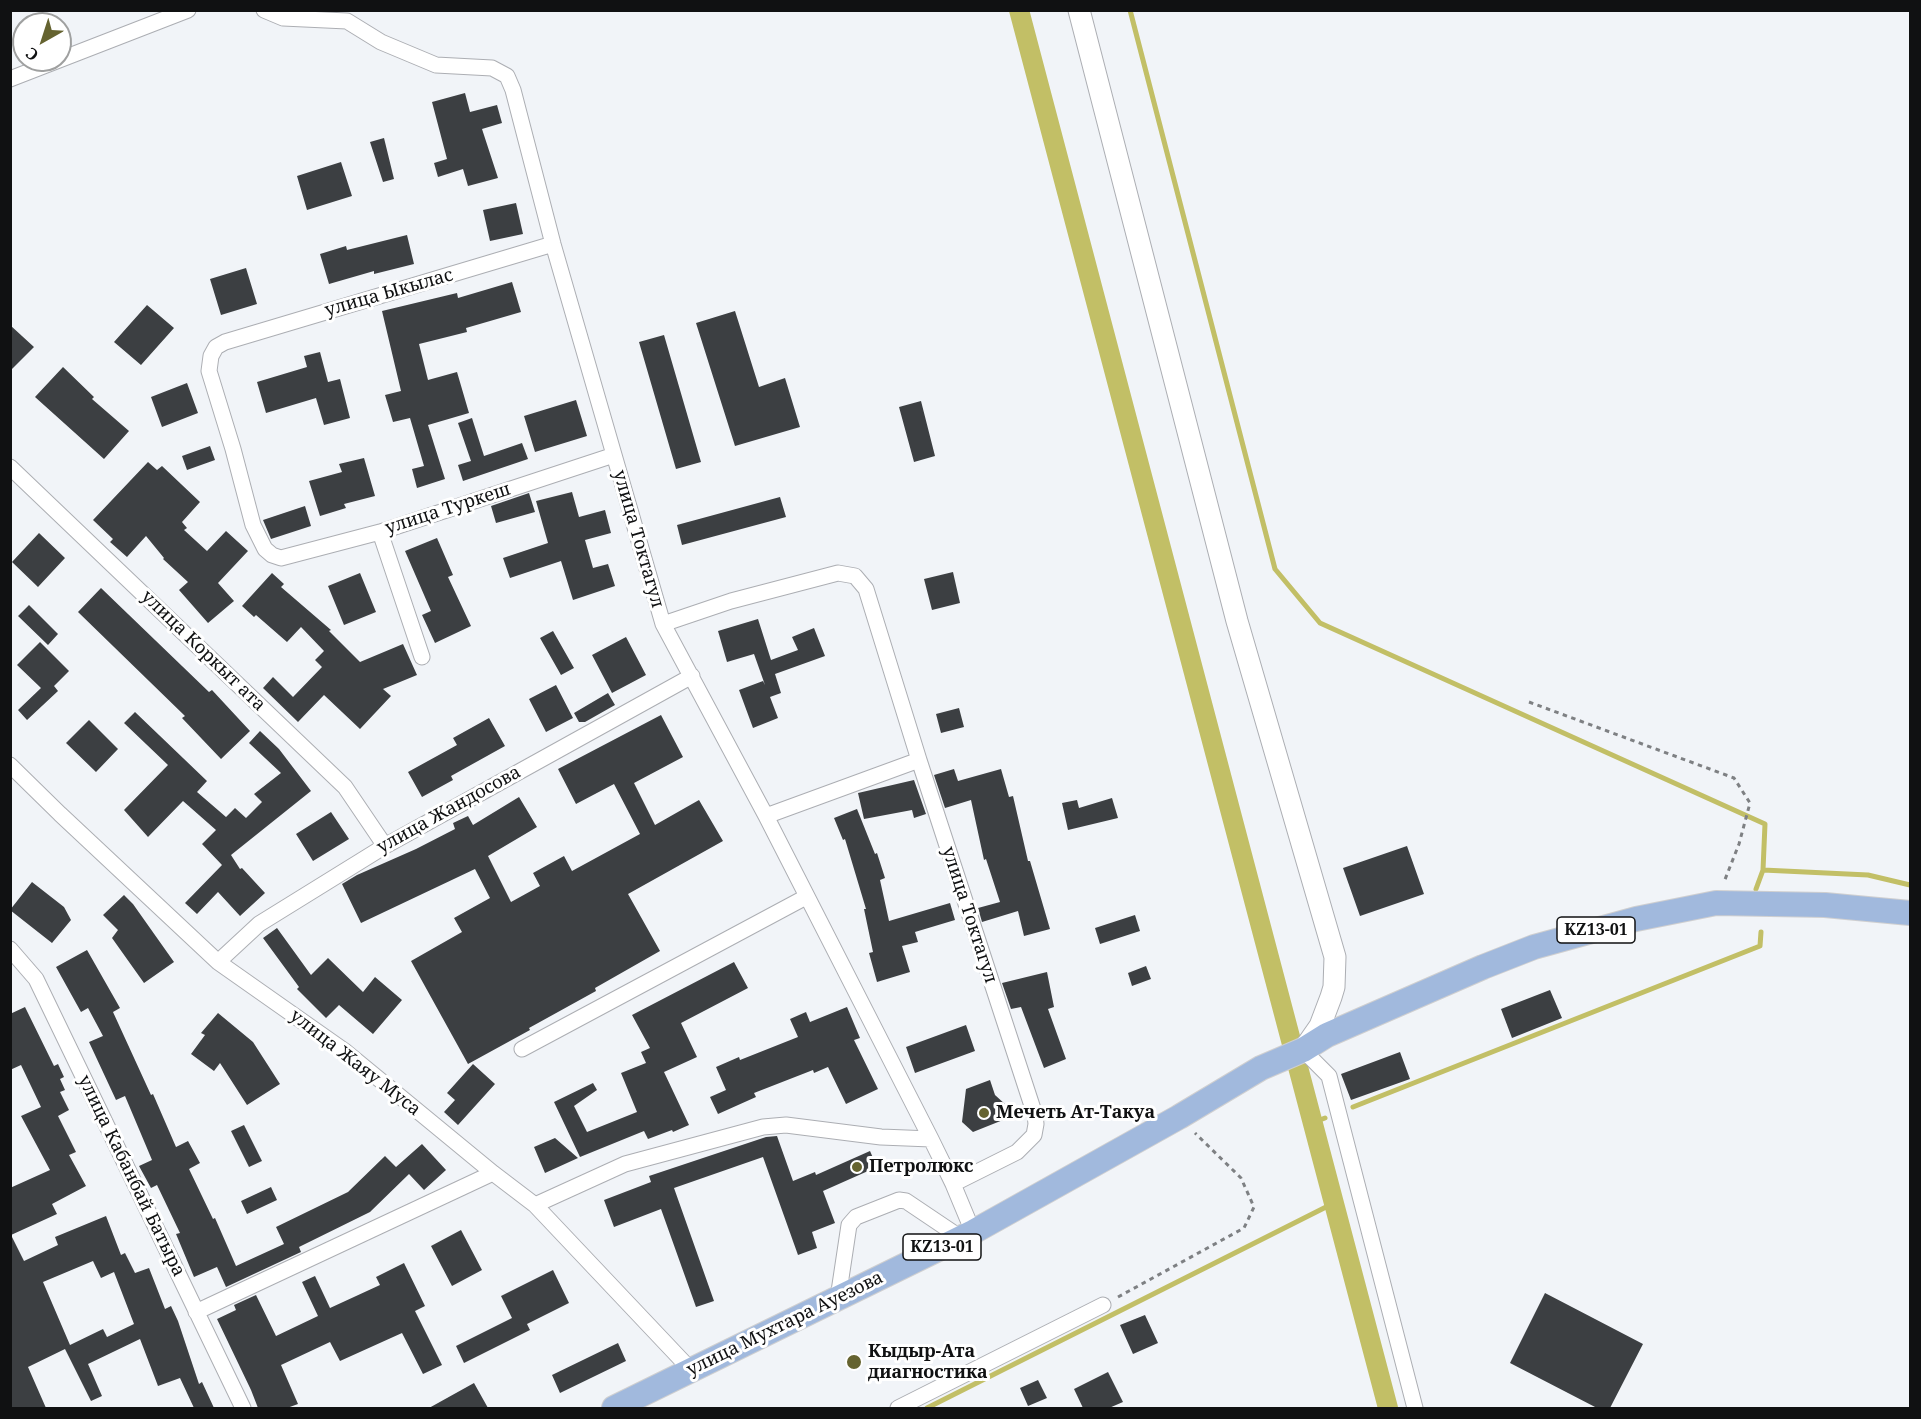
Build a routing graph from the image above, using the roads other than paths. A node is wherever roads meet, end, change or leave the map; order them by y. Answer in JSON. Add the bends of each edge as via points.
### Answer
{"nodes":[{"id":1,"x":188,"y":10,"type":"edge"},
{"id":2,"x":264,"y":10,"type":"edge"},
{"id":3,"x":1079,"y":10,"type":"edge"},
{"id":4,"x":10,"y":79,"type":"edge"},
{"id":5,"x":554,"y":244,"type":"junction"},
{"id":6,"x":614,"y":455,"type":"junction"},
{"id":7,"x":10,"y":467,"type":"edge"},
{"id":8,"x":380,"y":532,"type":"junction"},
{"id":9,"x":281,"y":558,"type":"joint"},
{"id":10,"x":663,"y":624,"type":"junction"},
{"id":11,"x":422,"y":657,"type":"dead end"},
{"id":12,"x":692,"y":675,"type":"junction"},
{"id":13,"x":919,"y":760,"type":"junction"},
{"id":14,"x":10,"y":765,"type":"edge"},
{"id":15,"x":766,"y":816,"type":"junction"},
{"id":16,"x":385,"y":846,"type":"junction"},
{"id":17,"x":806,"y":897,"type":"junction"},
{"id":18,"x":1911,"y":913,"type":"edge"},
{"id":19,"x":10,"y":949,"type":"edge"},
{"id":20,"x":218,"y":962,"type":"junction"},
{"id":21,"x":522,"y":1049,"type":"dead end"},
{"id":22,"x":1303,"y":1050,"type":"junction"},
{"id":23,"x":931,"y":1139,"type":"junction"},
{"id":24,"x":493,"y":1173,"type":"junction"},
{"id":25,"x":953,"y":1184,"type":"junction"},
{"id":26,"x":535,"y":1205,"type":"junction"},
{"id":27,"x":967,"y":1235,"type":"junction"},
{"id":28,"x":838,"y":1298,"type":"junction"},
{"id":29,"x":1103,"y":1305,"type":"road end"},
{"id":30,"x":196,"y":1312,"type":"junction"},
{"id":31,"x":691,"y":1370,"type":"junction"},
{"id":32,"x":243,"y":1408,"type":"edge"},
{"id":33,"x":614,"y":1408,"type":"edge"},
{"id":34,"x":898,"y":1408,"type":"edge"},
{"id":35,"x":1415,"y":1408,"type":"edge"}],
"edges":[{"from":1,"to":4,"type":"street"},
{"from":2,"to":5,"type":"street","name":"улица Токтагул","via":[[283,18],[348,21],[381,42],[436,65],[492,68],[507,76]]},
{"from":3,"to":22,"type":"main road","via":[[1237,621],[1335,957],[1331,997],[1320,1026]]},
{"from":5,"to":6,"type":"street","name":"улица Токтагул"},
{"from":5,"to":9,"type":"street","name":"улица Ыкылас","via":[[216,347],[208,371],[254,525],[266,549]]},
{"from":6,"to":8,"type":"street","name":"улица Туркеш"},
{"from":6,"to":10,"type":"street","name":"улица Токтагул"},
{"from":7,"to":16,"type":"street","name":"улица Коркыт ата","via":[[345,787]]},
{"from":8,"to":9,"type":"street","name":"улица Туркеш"},
{"from":8,"to":11,"type":"street"},
{"from":10,"to":12,"type":"street","name":"улица Токтагул"},
{"from":10,"to":13,"type":"street","via":[[731,601],[838,573],[855,576],[866,589]]},
{"from":12,"to":15,"type":"street","name":"улица Токтагул"},
{"from":12,"to":16,"type":"street","name":"улица Жандосова"},
{"from":13,"to":15,"type":"street"},
{"from":13,"to":25,"type":"street","name":"улица Токтагул","via":[[1036,1125],[1034,1135],[1017,1152]]},
{"from":14,"to":20,"type":"street","name":"улица Жаяу Муса"},
{"from":15,"to":17,"type":"street","name":"улица Токтагул"},
{"from":16,"to":20,"type":"street","name":"улица Жандосова","via":[[259,924]]},
{"from":17,"to":21,"type":"street"},
{"from":17,"to":23,"type":"street","name":"улица Токтагул"},
{"from":18,"to":22,"type":"main road","number":"KZ13-01","via":[[1835,905],[1716,903],[1636,919],[1534,947],[1483,967],[1327,1035]]},
{"from":19,"to":30,"type":"street","name":"улица Кабанбай Батыра","via":[[36,979]]},
{"from":20,"to":24,"type":"street","name":"улица Жаяу Муса","via":[[346,1052]]},
{"from":22,"to":27,"type":"main road","name":"улица Мухтара Ауезова","number":"KZ13-01","via":[[1261,1068]]},
{"from":22,"to":35,"type":"street","via":[[1329,1076]]},
{"from":23,"to":25,"type":"street","name":"улица Токтагул"},
{"from":23,"to":26,"type":"street","via":[[763,1126],[625,1164]]},
{"from":24,"to":26,"type":"street","name":"улица Жаяу Муса"},
{"from":24,"to":30,"type":"street"},
{"from":25,"to":27,"type":"street","name":"улица Токтагул"},
{"from":26,"to":31,"type":"street","name":"улица Жаяу Муса"},
{"from":27,"to":28,"type":"main road","name":"улица Мухтара Ауезова","number":"KZ13-01"},
{"from":27,"to":28,"type":"street","via":[[906,1201],[899,1200],[856,1217],[849,1225]]},
{"from":28,"to":31,"type":"main road","name":"улица Мухтара Ауезова","number":"KZ13-01"},
{"from":29,"to":34,"type":"street"},
{"from":30,"to":32,"type":"street","name":"улица Кабанбай Батыра"},
{"from":31,"to":33,"type":"main road","name":"улица Мухтара Ауезова","number":"KZ13-01"}]}
